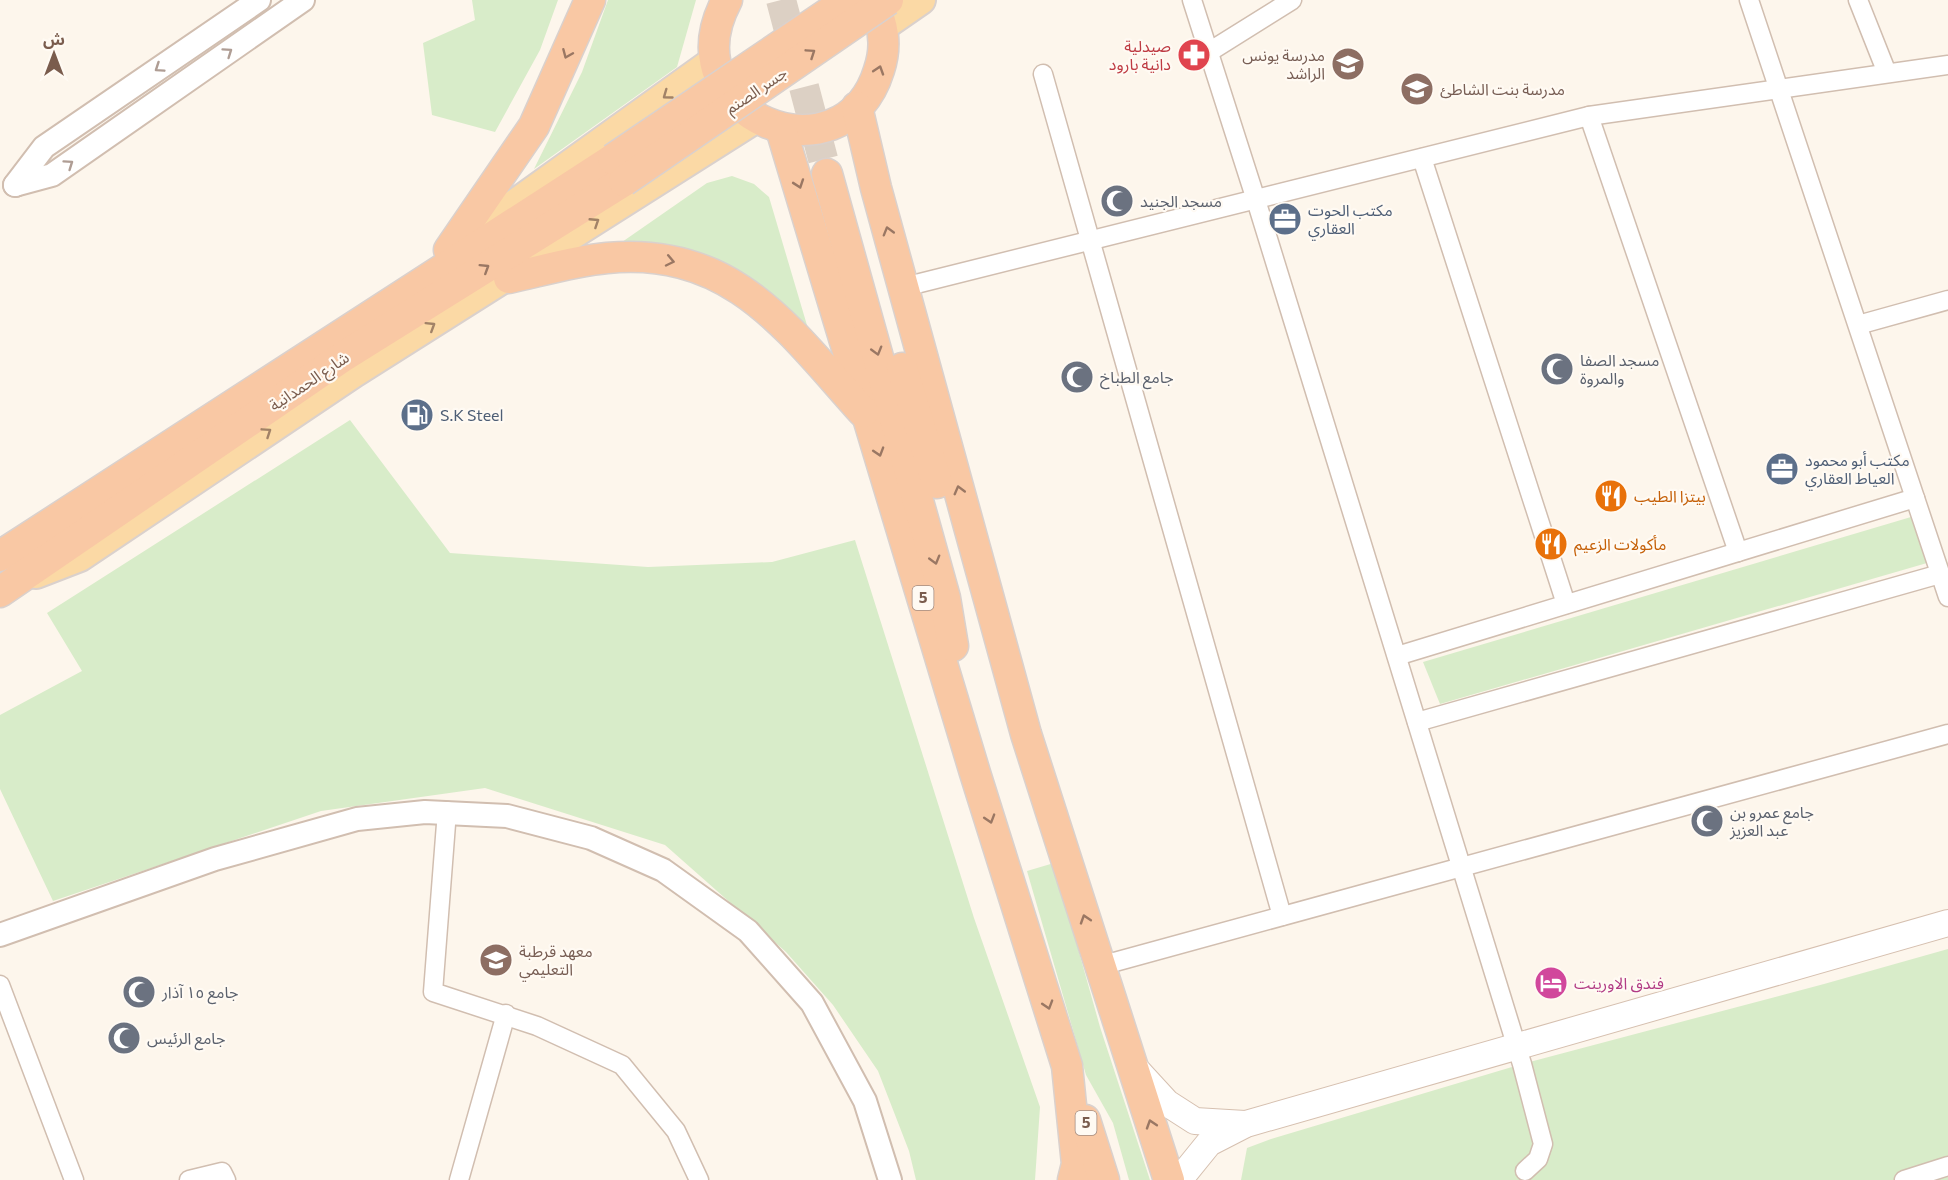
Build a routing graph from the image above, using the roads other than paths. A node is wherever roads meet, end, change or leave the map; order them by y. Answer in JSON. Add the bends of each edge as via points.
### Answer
{"nodes":[{"id":1,"x":260,"y":0,"type":"edge"},
{"id":2,"x":590,"y":0,"type":"edge"},
{"id":3,"x":727,"y":0,"type":"edge"},
{"id":4,"x":848,"y":0,"type":"edge"},
{"id":5,"x":870,"y":0,"type":"edge"},
{"id":6,"x":921,"y":0,"type":"edge"},
{"id":7,"x":1192,"y":0,"type":"edge"},
{"id":8,"x":1292,"y":0,"type":"edge"},
{"id":9,"x":1749,"y":0,"type":"edge"},
{"id":10,"x":1858,"y":0,"type":"edge"},
{"id":11,"x":288,"y":4,"type":"edge"},
{"id":12,"x":885,"y":14,"type":"edge"},
{"id":13,"x":1209,"y":52,"type":"junction"},
{"id":14,"x":714,"y":61,"type":"junction"},
{"id":15,"x":1948,"y":65,"type":"edge"},
{"id":16,"x":1043,"y":74,"type":"dead end"},
{"id":17,"x":1887,"y":74,"type":"junction"},
{"id":18,"x":1779,"y":89,"type":"junction"},
{"id":19,"x":857,"y":107,"type":"junction"},
{"id":20,"x":1589,"y":116,"type":"junction"},
{"id":21,"x":768,"y":124,"type":"junction"},
{"id":22,"x":1422,"y":158,"type":"junction"},
{"id":23,"x":619,"y":170,"type":"junction"},
{"id":24,"x":8,"y":187,"type":"edge"},
{"id":25,"x":1256,"y":200,"type":"junction"},
{"id":26,"x":1090,"y":241,"type":"junction"},
{"id":27,"x":449,"y":250,"type":"junction"},
{"id":28,"x":509,"y":278,"type":"junction"},
{"id":29,"x":904,"y":287,"type":"junction"},
{"id":30,"x":1948,"y":300,"type":"edge"},
{"id":31,"x":1858,"y":326,"type":"junction"},
{"id":32,"x":869,"y":419,"type":"junction"},
{"id":33,"x":1915,"y":498,"type":"junction"},
{"id":34,"x":1737,"y":552,"type":"junction"},
{"id":35,"x":3,"y":554,"type":"edge"},
{"id":36,"x":1941,"y":574,"type":"junction"},
{"id":37,"x":10,"y":585,"type":"edge"},
{"id":38,"x":1948,"y":597,"type":"edge"},
{"id":39,"x":1566,"y":604,"type":"junction"},
{"id":40,"x":1397,"y":656,"type":"junction"},
{"id":41,"x":1417,"y":722,"type":"junction"},
{"id":42,"x":1026,"y":734,"type":"junction"},
{"id":43,"x":1948,"y":734,"type":"edge"},
{"id":44,"x":975,"y":772,"type":"junction"},
{"id":45,"x":447,"y":811,"type":"junction"},
{"id":46,"x":1462,"y":867,"type":"junction"},
{"id":47,"x":1282,"y":916,"type":"junction"},
{"id":48,"x":1948,"y":923,"type":"edge"},
{"id":49,"x":0,"y":935,"type":"edge"},
{"id":50,"x":1100,"y":966,"type":"junction"},
{"id":51,"x":0,"y":985,"type":"edge"},
{"id":52,"x":506,"y":1014,"type":"junction"},
{"id":53,"x":1517,"y":1047,"type":"junction"},
{"id":54,"x":1131,"y":1064,"type":"junction"},
{"id":55,"x":1067,"y":1066,"type":"junction"},
{"id":56,"x":1246,"y":1124,"type":"junction"},
{"id":57,"x":1948,"y":1166,"type":"edge"},
{"id":58,"x":1525,"y":1171,"type":"dead end"},
{"id":59,"x":461,"y":1179,"type":"edge"},
{"id":60,"x":74,"y":1180,"type":"edge"},
{"id":61,"x":189,"y":1180,"type":"edge"},
{"id":62,"x":226,"y":1180,"type":"edge"},
{"id":63,"x":699,"y":1180,"type":"edge"},
{"id":64,"x":890,"y":1180,"type":"edge"},
{"id":65,"x":1073,"y":1180,"type":"edge"},
{"id":66,"x":1104,"y":1180,"type":"edge"},
{"id":67,"x":1169,"y":1180,"type":"edge"},
{"id":68,"x":1179,"y":1180,"type":"edge"},
{"id":69,"x":1904,"y":1180,"type":"edge"}],
"edges":[{"from":1,"to":24,"type":"street","one_way":true,"via":[[44,147]]},
{"from":2,"to":27,"type":"highway","one_way":true,"via":[[534,126]]},
{"from":3,"to":14,"type":"highway","via":[[713,38]]},
{"from":4,"to":23,"type":"highway","name":"جسر الصنم","bridge":true},
{"from":5,"to":12,"type":"highway"},
{"from":6,"to":12,"type":"main road"},
{"from":7,"to":13,"type":"street"},
{"from":8,"to":13,"type":"street"},
{"from":9,"to":18,"type":"street"},
{"from":10,"to":17,"type":"street"},
{"from":24,"to":11,"type":"street","one_way":true,"via":[[52,175]]},
{"from":19,"to":12,"type":"highway","one_way":true,"via":[[879,70]]},
{"from":23,"to":12,"type":"highway","name":"جسر الصنم","one_way":true,"bridge":true},
{"from":13,"to":25,"type":"street"},
{"from":14,"to":21,"type":"highway","via":[[736,104]]},
{"from":14,"to":27,"type":"main road","one_way":true},
{"from":15,"to":17,"type":"street"},
{"from":16,"to":26,"type":"street"},
{"from":17,"to":18,"type":"street"},
{"from":18,"to":20,"type":"street"},
{"from":18,"to":31,"type":"street"},
{"from":19,"to":21,"type":"highway","via":[[829,125],[813,129]]},
{"from":29,"to":19,"type":"highway","number":"5","one_way":true},
{"from":20,"to":22,"type":"street"},
{"from":20,"to":34,"type":"street"},
{"from":28,"to":21,"type":"main road","one_way":true},
{"from":21,"to":32,"type":"highway","number":"5","one_way":true},
{"from":22,"to":25,"type":"street"},
{"from":22,"to":39,"type":"street"},
{"from":23,"to":35,"type":"highway","name":"شارع الحمدانية"},
{"from":37,"to":23,"type":"highway","name":"شارع الحمدانية","one_way":true},
{"from":25,"to":26,"type":"street"},
{"from":25,"to":40,"type":"street"},
{"from":26,"to":29,"type":"street"},
{"from":26,"to":47,"type":"street"},
{"from":27,"to":35,"type":"main road","via":[[50,508]]},
{"from":28,"to":32,"type":"highway","one_way":true,"via":[[598,260],[635,257],[663,260],[716,276],[741,288],[784,323]]},
{"from":37,"to":28,"type":"main road","one_way":true,"via":[[80,557],[354,374]]},
{"from":42,"to":29,"type":"highway","number":"5","one_way":true},
{"from":30,"to":31,"type":"street"},
{"from":31,"to":33,"type":"street"},
{"from":32,"to":44,"type":"highway","number":"5","one_way":true},
{"from":33,"to":34,"type":"street"},
{"from":33,"to":36,"type":"street"},
{"from":34,"to":39,"type":"street"},
{"from":36,"to":38,"type":"street"},
{"from":36,"to":41,"type":"street"},
{"from":39,"to":40,"type":"street"},
{"from":40,"to":41,"type":"street"},
{"from":41,"to":46,"type":"street"},
{"from":42,"to":44,"type":"highway","number":"5","one_way":true,"via":[[970,595],[835,172],[945,598]]},
{"from":50,"to":42,"type":"highway","number":"5","one_way":true},
{"from":43,"to":46,"type":"street"},
{"from":44,"to":55,"type":"highway","number":"5","one_way":true},
{"from":45,"to":49,"type":"street","via":[[402,813],[335,824],[215,859]]},
{"from":45,"to":52,"type":"street","via":[[433,992]]},
{"from":45,"to":64,"type":"street","via":[[507,816],[591,838],[663,870],[748,931],[812,1003],[865,1101]]},
{"from":46,"to":47,"type":"street"},
{"from":46,"to":53,"type":"street"},
{"from":47,"to":50,"type":"street"},
{"from":48,"to":53,"type":"main road"},
{"from":50,"to":54,"type":"highway","number":"5"},
{"from":51,"to":60,"type":"street"},
{"from":52,"to":59,"type":"street"},
{"from":52,"to":63,"type":"street","via":[[622,1065],[676,1131]]},
{"from":53,"to":56,"type":"main road"},
{"from":53,"to":58,"type":"street","via":[[1543,1144],[1539,1159]]},
{"from":54,"to":56,"type":"main road","via":[[1167,1103],[1195,1121]]},
{"from":67,"to":54,"type":"highway","number":"5","one_way":true},
{"from":55,"to":65,"type":"highway","via":[[1077,1164]]},
{"from":55,"to":66,"type":"highway","number":"5"},
{"from":56,"to":68,"type":"main road","via":[[1209,1143]]},
{"from":57,"to":69,"type":"street"},
{"from":61,"to":62,"type":"street","via":[[222,1172]]}]}
